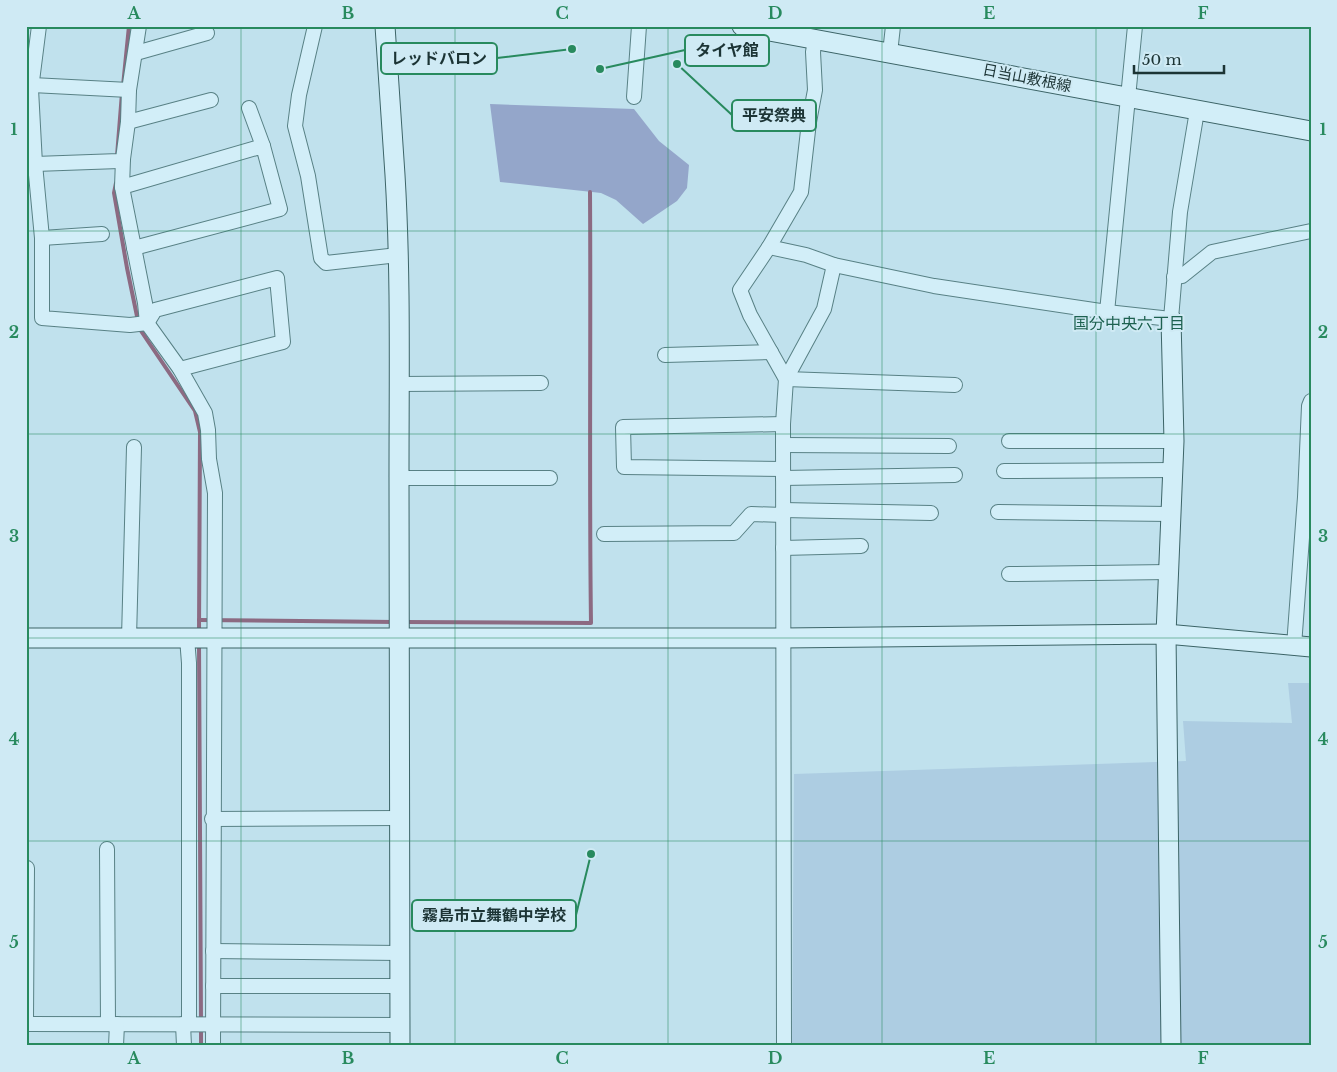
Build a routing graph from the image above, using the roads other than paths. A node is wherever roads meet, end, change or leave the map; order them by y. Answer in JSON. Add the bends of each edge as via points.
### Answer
{"nodes":[{"id":1,"x":39,"y":26,"type":"edge"},
{"id":2,"x":139,"y":26,"type":"edge"},
{"id":3,"x":315,"y":26,"type":"edge"},
{"id":4,"x":384,"y":26,"type":"edge"},
{"id":5,"x":639,"y":26,"type":"edge"},
{"id":6,"x":742,"y":26,"type":"edge"},
{"id":7,"x":893,"y":26,"type":"edge"},
{"id":8,"x":1135,"y":26,"type":"edge"},
{"id":9,"x":762,"y":28,"type":"edge"},
{"id":10,"x":207,"y":34,"type":"dead end"},
{"id":11,"x":815,"y":39,"type":"junction"},
{"id":12,"x":136,"y":53,"type":"junction"},
{"id":13,"x":890,"y":53,"type":"junction"},
{"id":14,"x":30,"y":88,"type":"edge"},
{"id":15,"x":123,"y":90,"type":"junction"},
{"id":16,"x":634,"y":96,"type":"dead end"},
{"id":17,"x":1128,"y":98,"type":"junction"},
{"id":18,"x":211,"y":100,"type":"dead end"},
{"id":19,"x":249,"y":108,"type":"dead end"},
{"id":20,"x":1197,"y":111,"type":"junction"},
{"id":21,"x":128,"y":122,"type":"junction"},
{"id":22,"x":1311,"y":131,"type":"edge"},
{"id":23,"x":263,"y":146,"type":"junction"},
{"id":24,"x":117,"y":160,"type":"junction"},
{"id":25,"x":35,"y":164,"type":"junction"},
{"id":26,"x":122,"y":186,"type":"junction"},
{"id":27,"x":1311,"y":231,"type":"edge"},
{"id":28,"x":102,"y":234,"type":"dead end"},
{"id":29,"x":42,"y":238,"type":"junction"},
{"id":30,"x":769,"y":247,"type":"junction"},
{"id":31,"x":134,"y":248,"type":"junction"},
{"id":32,"x":398,"y":255,"type":"junction"},
{"id":33,"x":834,"y":265,"type":"junction"},
{"id":34,"x":1174,"y":277,"type":"junction"},
{"id":35,"x":1107,"y":312,"type":"junction"},
{"id":36,"x":1171,"y":319,"type":"junction"},
{"id":37,"x":140,"y":324,"type":"junction"},
{"id":38,"x":771,"y":352,"type":"junction"},
{"id":39,"x":665,"y":355,"type":"dead end"},
{"id":40,"x":180,"y":368,"type":"junction"},
{"id":41,"x":786,"y":379,"type":"junction"},
{"id":42,"x":399,"y":384,"type":"junction"},
{"id":43,"x":541,"y":384,"type":"dead end"},
{"id":44,"x":955,"y":385,"type":"dead end"},
{"id":45,"x":1311,"y":401,"type":"edge"},
{"id":46,"x":783,"y":424,"type":"junction"},
{"id":47,"x":1009,"y":441,"type":"dead end"},
{"id":48,"x":1174,"y":441,"type":"junction"},
{"id":49,"x":784,"y":445,"type":"junction"},
{"id":50,"x":949,"y":446,"type":"dead end"},
{"id":51,"x":134,"y":447,"type":"dead end"},
{"id":52,"x":1173,"y":470,"type":"junction"},
{"id":53,"x":1004,"y":471,"type":"dead end"},
{"id":54,"x":783,"y":473,"type":"junction"},
{"id":55,"x":955,"y":475,"type":"dead end"},
{"id":56,"x":400,"y":478,"type":"junction"},
{"id":57,"x":550,"y":478,"type":"dead end"},
{"id":58,"x":1308,"y":497,"type":"edge"},
{"id":59,"x":998,"y":512,"type":"dead end"},
{"id":60,"x":783,"y":513,"type":"junction"},
{"id":61,"x":930,"y":513,"type":"dead end"},
{"id":62,"x":1171,"y":514,"type":"junction"},
{"id":63,"x":604,"y":534,"type":"dead end"},
{"id":64,"x":861,"y":546,"type":"dead end"},
{"id":65,"x":783,"y":548,"type":"junction"},
{"id":66,"x":1168,"y":572,"type":"junction"},
{"id":67,"x":1009,"y":574,"type":"dead end"},
{"id":68,"x":1166,"y":634,"type":"junction"},
{"id":69,"x":26,"y":638,"type":"edge"},
{"id":70,"x":129,"y":638,"type":"junction"},
{"id":71,"x":783,"y":638,"type":"junction"},
{"id":72,"x":200,"y":639,"type":"junction"},
{"id":73,"x":400,"y":639,"type":"junction"},
{"id":74,"x":1303,"y":647,"type":"edge"},
{"id":75,"x":398,"y":818,"type":"junction"},
{"id":76,"x":212,"y":819,"type":"junction"},
{"id":77,"x":107,"y":850,"type":"dead end"},
{"id":78,"x":27,"y":868,"type":"edge"},
{"id":79,"x":213,"y":951,"type":"junction"},
{"id":80,"x":400,"y":953,"type":"junction"},
{"id":81,"x":213,"y":986,"type":"junction"},
{"id":82,"x":401,"y":986,"type":"junction"},
{"id":83,"x":26,"y":1019,"type":"edge"},
{"id":84,"x":26,"y":1024,"type":"edge"},
{"id":85,"x":112,"y":1024,"type":"junction"},
{"id":86,"x":188,"y":1024,"type":"junction"},
{"id":87,"x":211,"y":1024,"type":"junction"},
{"id":88,"x":400,"y":1025,"type":"junction"},
{"id":89,"x":116,"y":1046,"type":"edge"},
{"id":90,"x":184,"y":1046,"type":"edge"},
{"id":91,"x":213,"y":1046,"type":"edge"},
{"id":92,"x":400,"y":1046,"type":"edge"},
{"id":93,"x":784,"y":1046,"type":"edge"},
{"id":94,"x":1171,"y":1046,"type":"edge"}],
"edges":[{"from":1,"to":14,"type":"street"},
{"from":2,"to":12,"type":"street"},
{"from":3,"to":32,"type":"street","via":[[295,126],[308,176],[321,258],[326,262]]},
{"from":4,"to":32,"type":"street"},
{"from":5,"to":16,"type":"street"},
{"from":6,"to":9,"type":"street","name":"日当山敷根線"},
{"from":7,"to":13,"type":"street"},
{"from":8,"to":17,"type":"street"},
{"from":9,"to":11,"type":"street","name":"日当山敷根線"},
{"from":10,"to":12,"type":"street"},
{"from":11,"to":13,"type":"street","name":"日当山敷根線"},
{"from":11,"to":30,"type":"street","via":[[816,90],[801,192]]},
{"from":12,"to":15,"type":"street"},
{"from":13,"to":17,"type":"street","name":"日当山敷根線"},
{"from":14,"to":15,"type":"street"},
{"from":14,"to":25,"type":"street"},
{"from":15,"to":21,"type":"street"},
{"from":17,"to":20,"type":"street","name":"日当山敷根線"},
{"from":17,"to":35,"type":"street"},
{"from":18,"to":21,"type":"street"},
{"from":19,"to":23,"type":"street"},
{"from":20,"to":22,"type":"street","name":"日当山敷根線"},
{"from":20,"to":34,"type":"street","via":[[1180,212]]},
{"from":21,"to":24,"type":"street"},
{"from":23,"to":26,"type":"street"},
{"from":23,"to":31,"type":"street","via":[[280,209]]},
{"from":24,"to":25,"type":"street"},
{"from":24,"to":26,"type":"street"},
{"from":25,"to":29,"type":"street"},
{"from":26,"to":31,"type":"street"},
{"from":27,"to":34,"type":"street","via":[[1212,252],[1182,276]]},
{"from":28,"to":29,"type":"street"},
{"from":29,"to":37,"type":"street","via":[[42,318]]},
{"from":30,"to":33,"type":"street"},
{"from":30,"to":38,"type":"street","via":[[740,290]]},
{"from":31,"to":37,"type":"street","via":[[145,303]]},
{"from":32,"to":42,"type":"street"},
{"from":33,"to":35,"type":"street","via":[[934,286]]},
{"from":33,"to":41,"type":"street","via":[[824,309]]},
{"from":34,"to":36,"type":"street"},
{"from":35,"to":36,"type":"street"},
{"from":36,"to":48,"type":"street"},
{"from":37,"to":40,"type":"street"},
{"from":37,"to":40,"type":"street","via":[[155,310],[277,278],[283,342]]},
{"from":38,"to":39,"type":"street"},
{"from":38,"to":41,"type":"street"},
{"from":40,"to":72,"type":"street","via":[[205,413],[215,493]]},
{"from":41,"to":44,"type":"street"},
{"from":41,"to":46,"type":"street"},
{"from":42,"to":43,"type":"street"},
{"from":42,"to":56,"type":"street"},
{"from":45,"to":58,"type":"street"},
{"from":46,"to":49,"type":"street"},
{"from":46,"to":54,"type":"street","via":[[623,427],[624,467]]},
{"from":47,"to":48,"type":"street"},
{"from":48,"to":52,"type":"street"},
{"from":49,"to":50,"type":"street"},
{"from":49,"to":54,"type":"street"},
{"from":51,"to":70,"type":"street"},
{"from":52,"to":53,"type":"street"},
{"from":52,"to":62,"type":"street"},
{"from":54,"to":55,"type":"street"},
{"from":54,"to":60,"type":"street"},
{"from":56,"to":57,"type":"street"},
{"from":56,"to":73,"type":"street"},
{"from":58,"to":74,"type":"street"},
{"from":59,"to":62,"type":"street"},
{"from":60,"to":61,"type":"street"},
{"from":60,"to":63,"type":"street","via":[[751,514],[734,533]]},
{"from":60,"to":65,"type":"street"},
{"from":62,"to":66,"type":"street"},
{"from":64,"to":65,"type":"street"},
{"from":65,"to":71,"type":"street"},
{"from":66,"to":67,"type":"street"},
{"from":66,"to":68,"type":"street"},
{"from":68,"to":71,"type":"street"},
{"from":68,"to":74,"type":"street"},
{"from":68,"to":94,"type":"street"},
{"from":69,"to":70,"type":"street"},
{"from":70,"to":72,"type":"street"},
{"from":71,"to":73,"type":"street"},
{"from":71,"to":93,"type":"street"},
{"from":72,"to":73,"type":"street"},
{"from":72,"to":76,"type":"street"},
{"from":72,"to":86,"type":"street","via":[[189,664]]},
{"from":73,"to":75,"type":"street"},
{"from":75,"to":76,"type":"street"},
{"from":75,"to":80,"type":"street"},
{"from":76,"to":79,"type":"street"},
{"from":77,"to":85,"type":"street"},
{"from":78,"to":83,"type":"street"},
{"from":79,"to":80,"type":"street"},
{"from":79,"to":81,"type":"street"},
{"from":80,"to":82,"type":"street"},
{"from":81,"to":82,"type":"street"},
{"from":81,"to":87,"type":"street"},
{"from":82,"to":88,"type":"street"},
{"from":84,"to":85,"type":"street"},
{"from":85,"to":86,"type":"street"},
{"from":85,"to":89,"type":"street"},
{"from":86,"to":87,"type":"street"},
{"from":86,"to":90,"type":"street"},
{"from":87,"to":88,"type":"street"},
{"from":87,"to":91,"type":"street"},
{"from":88,"to":92,"type":"street"}]}
